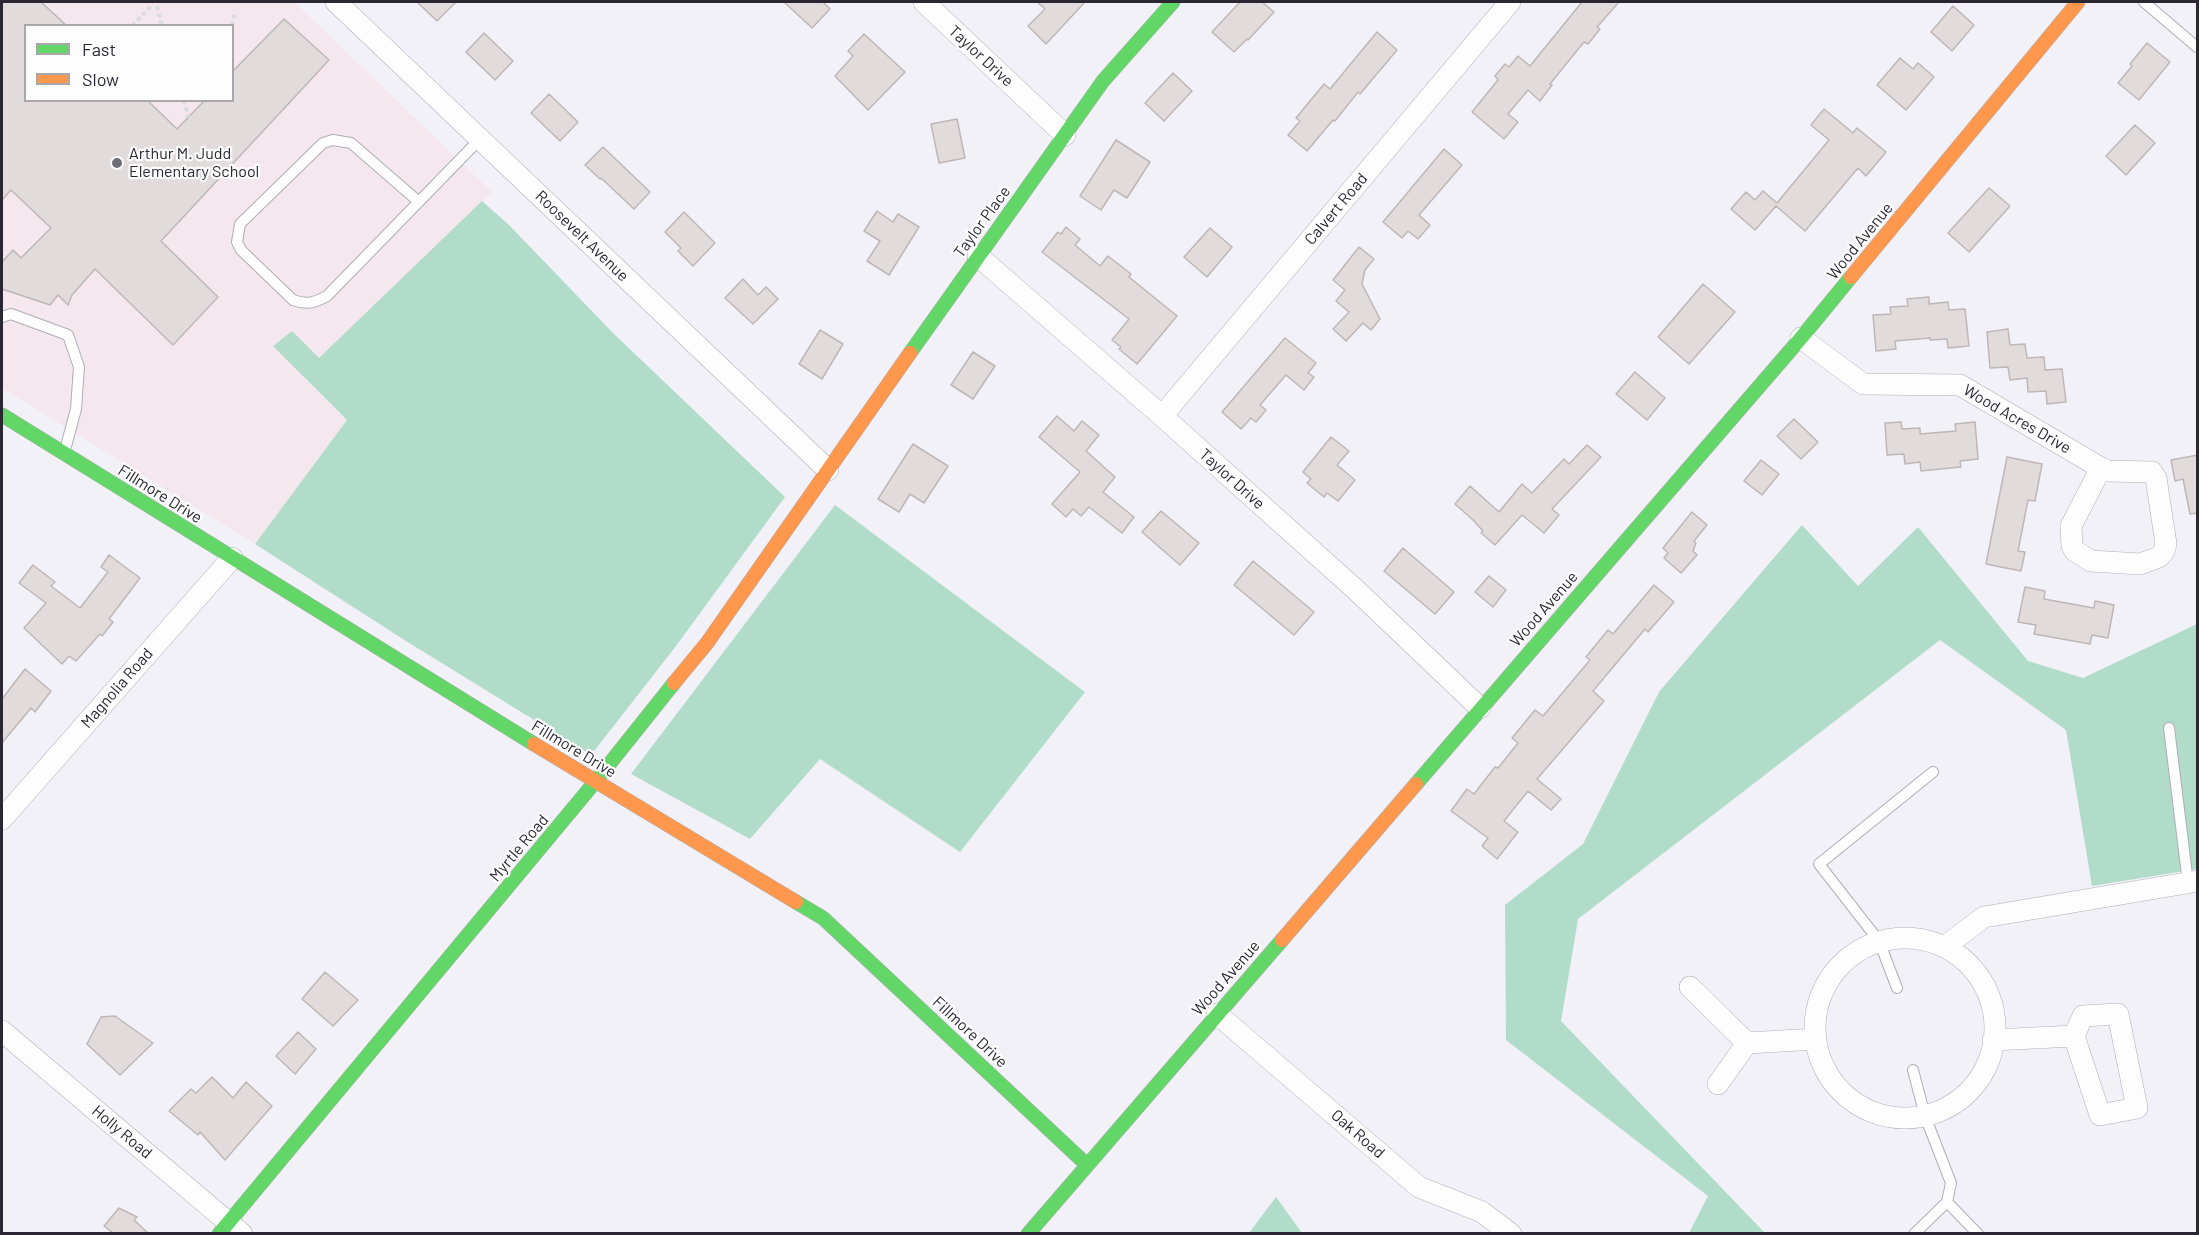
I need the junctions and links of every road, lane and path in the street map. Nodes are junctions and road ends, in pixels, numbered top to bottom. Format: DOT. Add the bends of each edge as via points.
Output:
graph roads {
  1 [pos="336,2"];
  2 [pos="924,2"];
  3 [pos="1173,2"];
  4 [pos="1510,2"];
  5 [pos="2078,2"];
  6 [pos="2144,2"];
  7 [pos="235,11"];
  8 [pos="134,24"];
  9 [pos="161,24"];
  10 [pos="232,24"];
  11 [pos="2198,48"];
  12 [pos="184,102"];
  13 [pos="188,117"];
  14 [pos="1065,135"];
  15 [pos="480,139"];
  16 [pos="418,202"];
  17 [pos="978,256"];
  18 [pos="2,317"];
  19 [pos="1801,338"];
  20 [pos="2,415"];
  21 [pos="1162,416"];
  22 [pos="64,454"];
  23 [pos="2101,468"];
  24 [pos="828,470"];
  25 [pos="232,558"];
  26 [pos="1480,708"];
  27 [pos="2169,728"];
  28 [pos="1933,772"];
  29 [pos="596,782"];
  30 [pos="2,819"];
  31 [pos="2192,882"];
  32 [pos="1879,941"];
  33 [pos="1944,947"];
  34 [pos="1690,987"];
  35 [pos="1897,988"];
  36 [pos="1217,1014"];
  37 [pos="2,1031"];
  38 [pos="2074,1036"];
  39 [pos="1816,1039"];
  40 [pos="1993,1040"];
  41 [pos="1747,1043"];
  42 [pos="1913,1070"];
  43 [pos="1718,1084"];
  44 [pos="1925,1116"];
  45 [pos="1087,1165"];
  46 [pos="1947,1202"];
  47 [pos="230,1230"];
  48 [pos="1028,1233"];
  49 [pos="1511,1233"];
  50 [pos="1914,1233"];
  51 [pos="1978,1233"];
  1 -- 15 [label="street, Roosevelt Avenue"];
  2 -- 14 [label="street, Taylor Drive"];
  3 -- 14 [label="street, Taylor Place" via="1103,81"];
  4 -- 21 [label="street, Calvert Road"];
  5 -- 19 [label="street, Wood Avenue"];
  6 -- 11 [label="lane"];
  7 -- 10 [label="path"];
  8 -- 9 [label="path" via="155,5"];
  12 -- 13 [label="path"];
  14 -- 17 [label="street, Taylor Place"];
  15 -- 16 [label="lane"];
  15 -- 24 [label="street, Roosevelt Avenue"];
  16 -- 16 [label="lane" via="327,296 316,302 304,304 293,300 237,242 240,224 324,143 333,140 351,143"];
  17 -- 21 [label="street, Taylor Drive"];
  17 -- 24 [label="street, Taylor Place"];
  18 -- 22 [label="lane" via="11,314 68,335 79,367 76,409"];
  19 -- 23 [label="street, Wood Acres Drive" via="1863,384 1960,385"];
  19 -- 26 [label="street, Wood Avenue"];
  20 -- 22 [label="street, Fillmore Drive"];
  21 -- 26 [label="street, Taylor Drive" via="1355,589"];
  22 -- 25 [label="street, Fillmore Drive"];
  23 -- 23 [label="street" via="2152,472 2156,478 2166,544 2159,557 2140,564 2091,561 2075,551 2071,526"];
  24 -- 29 [label="street, Myrtle Road" via="707,643"];
  25 -- 29 [label="street, Fillmore Drive"];
  25 -- 30 [label="street, Magnolia Road"];
  26 -- 36 [label="street, Wood Avenue"];
  27 -- 31 [label="lane"];
  28 -- 32 [label="lane" via="1818,864"];
  29 -- 45 [label="street, Fillmore Drive" via="823,918"];
  29 -- 47 [label="street, Myrtle Road"];
  31 -- 33 [label="street" via="1984,917"];
  32 -- 33 [label="street" via="1905,938"];
  32 -- 35 [label="lane"];
  32 -- 39 [label="street" via="1849,958 1824,989 1817,1008"];
  33 -- 40 [label="street" via="1968,965 1986,989 1995,1029"];
  34 -- 41 [label="street"];
  36 -- 45 [label="street, Wood Avenue"];
  36 -- 49 [label="street, Oak Road" via="1419,1186 1482,1212"];
  37 -- 47 [label="street, Holly Road"];
  38 -- 38 [label="street" via="2083,1016 2118,1014 2137,1108 2100,1115"];
  38 -- 40 [label="street"];
  39 -- 41 [label="street"];
  39 -- 44 [label="street" via="1824,1067 1849,1099 1885,1116"];
  40 -- 44 [label="street" via="1986,1068 1975,1085 1944,1110"];
  41 -- 43 [label="street"];
  42 -- 44 [label="lane"];
  44 -- 46 [label="lane" via="1951,1183"];
  45 -- 48 [label="street, Wood Avenue"];
  46 -- 50 [label="lane"];
  46 -- 51 [label="lane"];
}
